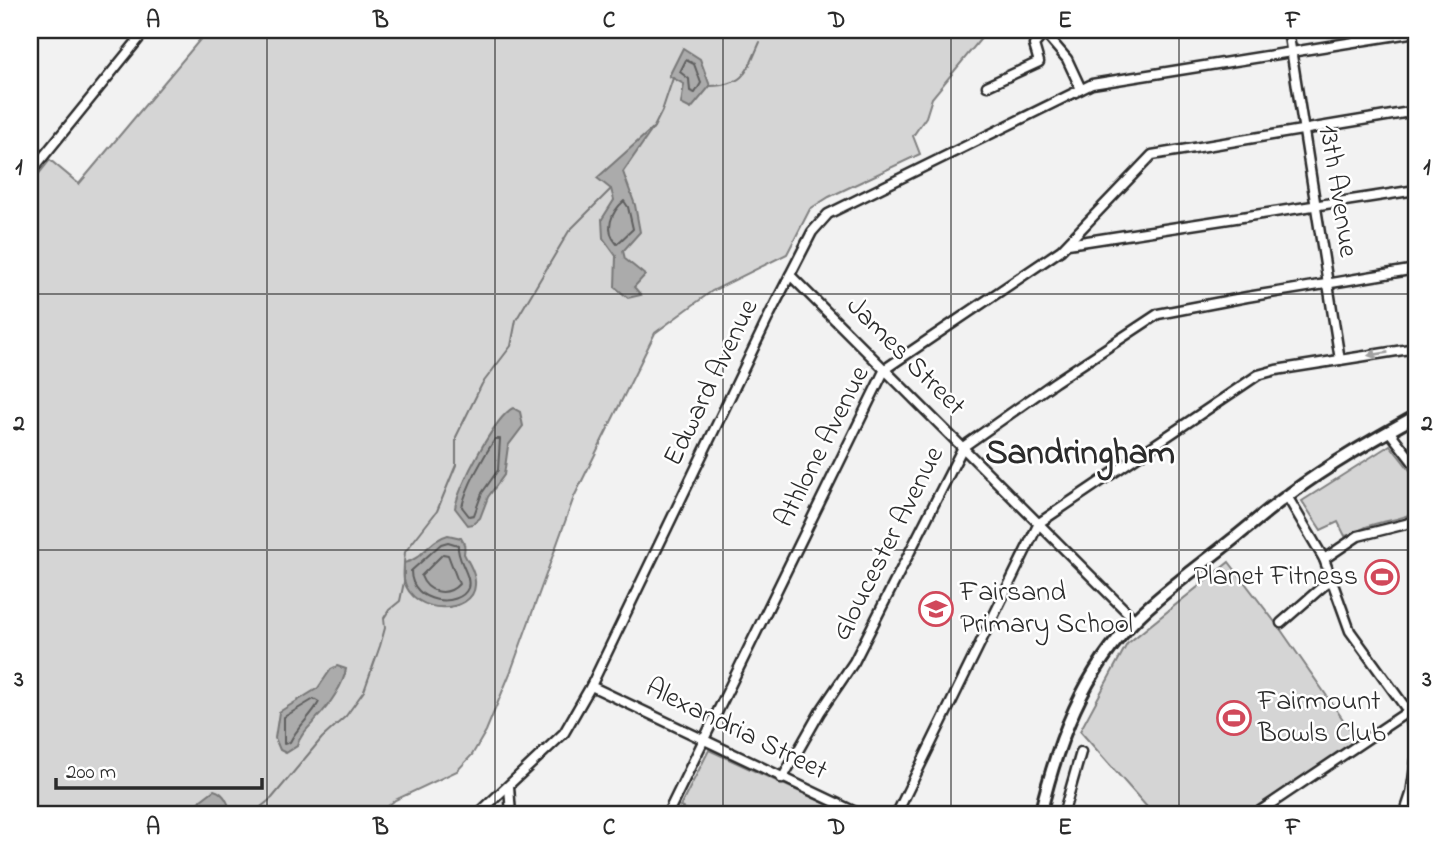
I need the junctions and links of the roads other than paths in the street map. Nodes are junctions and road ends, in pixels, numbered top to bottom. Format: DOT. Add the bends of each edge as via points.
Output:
graph roads {
  1 [pos="146,30"];
  2 [pos="1288,30"];
  3 [pos="1044,31"];
  4 [pos="1416,32"];
  5 [pos="1292,51"];
  6 [pos="987,86"];
  7 [pos="1081,89"];
  8 [pos="1416,111"];
  9 [pos="1305,129"];
  10 [pos="30,173"];
  11 [pos="1416,190"];
  12 [pos="1316,206"];
  13 [pos="1068,244"];
  14 [pos="1416,269"];
  15 [pos="790,275"];
  16 [pos="1328,283"];
  17 [pos="1416,348"];
  18 [pos="1340,360"];
  19 [pos="885,369"];
  20 [pos="1416,416"];
  21 [pos="1416,422"];
  22 [pos="1390,433"];
  23 [pos="963,447"];
  24 [pos="1416,466"];
  25 [pos="1286,499"];
  26 [pos="1416,519"];
  27 [pos="1039,523"];
  28 [pos="1324,559"];
  29 [pos="1331,580"];
  30 [pos="1135,620"];
  31 [pos="1281,622"];
  32 [pos="591,685"];
  33 [pos="1412,709"];
  34 [pos="1416,737"];
  35 [pos="703,739"];
  36 [pos="1081,752"];
  37 [pos="1416,760"];
  38 [pos="782,779"];
  39 [pos="509,786"];
  40 [pos="477,815"];
  41 [pos="511,815"];
  42 [pos="667,815"];
  43 [pos="862,815"];
  44 [pos="896,815"];
  45 [pos="1040,815"];
  46 [pos="1063,815"];
  47 [pos="1254,815"];
  48 [pos="1404,815"];
  1 -- 10 [label="street"];
  2 -- 5 [label="street, 13th Avenue"];
  3 -- 6 [label="street" via="1034,47 1039,62"];
  3 -- 7 [label="street" via="1067,60"];
  4 -- 5 [label="street, Edward Avenue"];
  5 -- 7 [label="street, Edward Avenue"];
  5 -- 9 [label="street, 13th Avenue"];
  7 -- 15 [label="street, Edward Avenue" via="828,214 812,232"];
  8 -- 9 [label="street"];
  9 -- 12 [label="street, 13th Avenue"];
  9 -- 13 [label="street, Athlone Avenue" via="1152,155"];
  11 -- 12 [label="street"];
  12 -- 13 [label="street"];
  12 -- 16 [label="street, 13th Avenue"];
  13 -- 19 [label="street, Athlone Avenue"];
  14 -- 16 [label="street, Gloucester Avenue"];
  15 -- 19 [label="street, James Street"];
  15 -- 32 [label="street, Edward Avenue"];
  16 -- 18 [label="street, 13th Avenue"];
  16 -- 23 [label="street, Gloucester Avenue" via="1149,318"];
  17 -- 18 [label="street, one-way"];
  18 -- 27 [label="street" via="1258,375"];
  19 -- 23 [label="street, James Street"];
  19 -- 35 [label="street, Athlone Avenue"];
  20 -- 22 [label="main road"];
  21 -- 22 [label="main road"];
  22 -- 24 [label="street"];
  22 -- 25 [label="main road" via="1341,459"];
  23 -- 27 [label="street, James Street"];
  23 -- 38 [label="street, Gloucester Avenue" via="859,653"];
  25 -- 28 [label="street"];
  25 -- 30 [label="main road"];
  26 -- 28 [label="street" via="1357,537"];
  27 -- 30 [label="street, James Street"];
  27 -- 44 [label="street"];
  28 -- 29 [label="street"];
  29 -- 31 [label="street"];
  29 -- 33 [label="street" via="1350,631"];
  30 -- 45 [label="main road" via="1075,707"];
  32 -- 35 [label="street, Alexandria Street"];
  32 -- 39 [label="street, Edward Avenue" via="564,733"];
  33 -- 34 [label="street"];
  33 -- 47 [label="street"];
  35 -- 38 [label="street, Alexandria Street"];
  35 -- 42 [label="street, Athlone Avenue"];
  36 -- 46 [label="street"];
  37 -- 48 [label="street"];
  38 -- 43 [label="street, Alexandria Street"];
  39 -- 40 [label="street, Edward Avenue"];
  39 -- 41 [label="street"];
}
